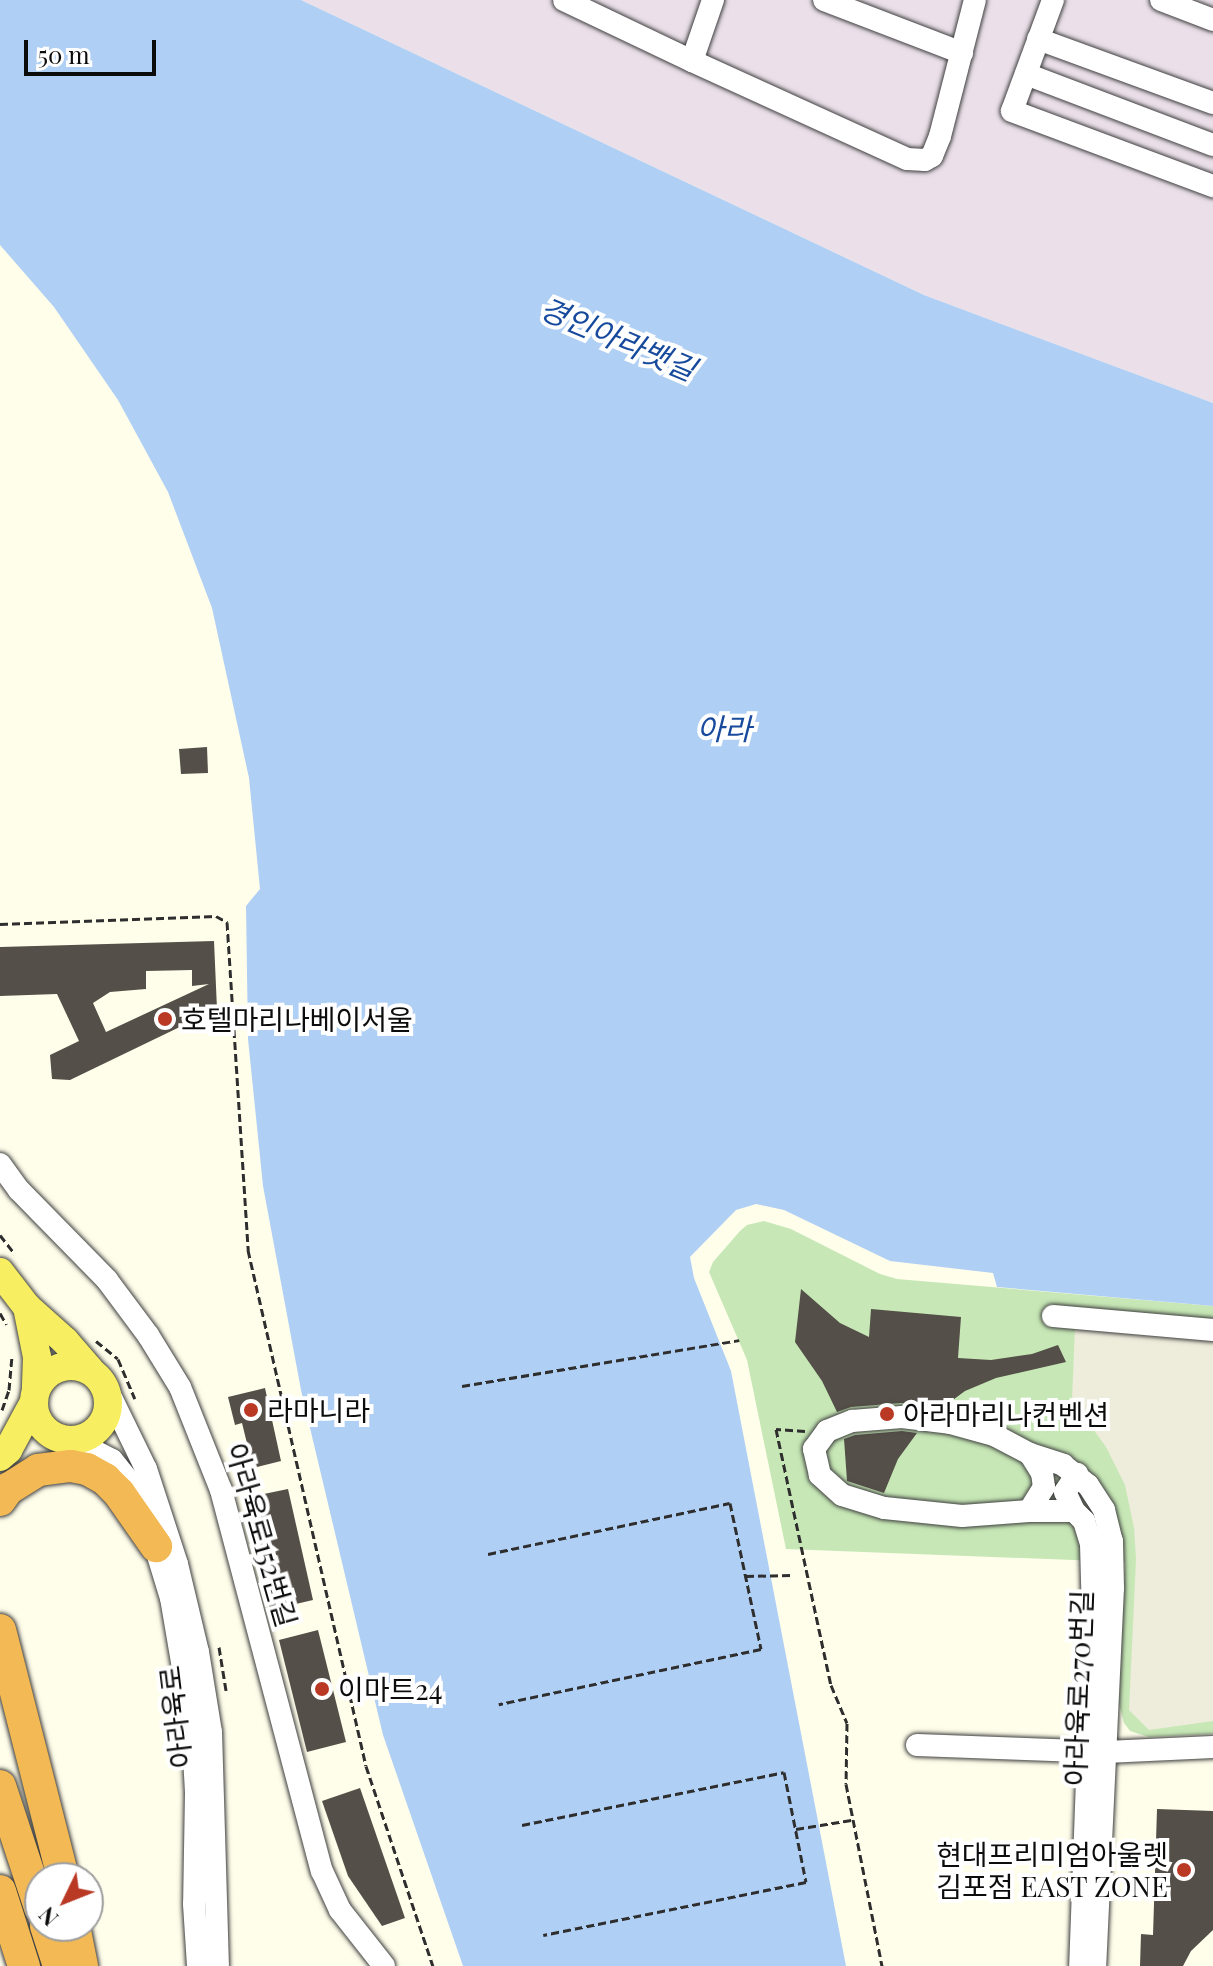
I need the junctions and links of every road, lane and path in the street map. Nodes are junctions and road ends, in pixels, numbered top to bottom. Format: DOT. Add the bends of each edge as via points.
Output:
graph roads {
  1 [pos="564,0"];
  2 [pos="713,0"];
  3 [pos="824,0"];
  4 [pos="975,0"];
  5 [pos="1053,0"];
  6 [pos="1161,0"];
  7 [pos="1213,20"];
  8 [pos="1038,39"];
  9 [pos="962,53"];
  10 [pos="692,61"];
  11 [pos="1026,74"];
  12 [pos="1213,103"];
  13 [pos="1213,145"];
  14 [pos="1213,186"];
  15 [pos="0,924"];
  16 [pos="0,1164"];
  17 [pos="0,1272"];
  18 [pos="14,1310"];
  19 [pos="1053,1316"];
  20 [pos="1213,1330"];
  21 [pos="9,1336"];
  22 [pos="739,1340"];
  23 [pos="12,1349"];
  24 [pos="98,1379"];
  25 [pos="462,1386"];
  26 [pos="35,1396"];
  27 [pos="0,1415"];
  28 [pos="819,1439"];
  29 [pos="67,1440"];
  30 [pos="4,1453"];
  31 [pos="1030,1454"];
  32 [pos="1077,1474"];
  33 [pos="0,1500"];
  34 [pos="1029,1511"];
  35 [pos="1074,1511"];
  36 [pos="1102,1543"];
  37 [pos="156,1546"];
  38 [pos="488,1554"];
  39 [pos="791,1575"];
  40 [pos="746,1576"];
  41 [pos="0,1630"];
  42 [pos="499,1704"];
  43 [pos="917,1745"];
  44 [pos="1213,1747"];
  45 [pos="1097,1751"];
  46 [pos="0,1786"];
  47 [pos="852,1820"];
  48 [pos="522,1825"];
  49 [pos="796,1829"];
  50 [pos="25,1862"];
  51 [pos="59,1862"];
  52 [pos="0,1891"];
  53 [pos="543,1935"];
  54 [pos="51,1942"];
  55 [pos="77,1942"];
  56 [pos="24,1966"];
  57 [pos="59,1966"];
  58 [pos="82,1966"];
  59 [pos="198,1966"];
  60 [pos="218,1966"];
  61 [pos="384,1966"];
  62 [pos="433,1966"];
  63 [pos="882,1966"];
  64 [pos="1080,1966"];
  65 [pos="1095,1966"];
  1 -- 10 [label="street"];
  2 -- 10 [label="street"];
  3 -- 9 [label="street"];
  4 -- 9 [label="street"];
  5 -- 8 [label="street"];
  6 -- 7 [label="street"];
  8 -- 11 [label="street"];
  8 -- 12 [label="street"];
  9 -- 10 [label="street" via="936,148 925,160 915,161"];
  11 -- 13 [label="street"];
  11 -- 14 [label="street" via="1012,111"];
  15 -- 62 [label="path" via="216,916 227,922 248,1250 366,1766"];
  16 -- 61 [label="street, 아라육로152번길" via="107,1280 180,1387 221,1490 322,1871 340,1910"];
  17 -- 18 [label="main road"];
  18 -- 21 [label="path"];
  18 -- 24 [label="main road" via="65,1341"];
  18 -- 26 [label="main road" via="36,1346"];
  19 -- 20 [label="street"];
  22 -- 25 [label="path"];
  23 -- 27 [label="path" via="9,1390"];
  24 -- 26 [label="main road" via="78,1365 52,1370"];
  24 -- 29 [label="main road" via="109,1402 102,1425 94,1433"];
  24 -- 60 [label="street, 아라육로" via="146,1469 188,1604 208,1708"];
  26 -- 29 [label="main road" via="42,1426"];
  26 -- 30 [label="main road"];
  28 -- 31 [label="street, 아라육로270번길" via="845,1422 902,1417 969,1427"];
  28 -- 34 [label="street" via="814,1457 820,1475 835,1491 857,1501 934,1515"];
  28 -- 47 [label="path" via="798,1429 776,1429 831,1685 847,1723 846,1784"];
  29 -- 30 [label="main road"];
  29 -- 37 [label="street, 아라육로" via="112,1460 133,1486"];
  31 -- 32 [label="street, 아라육로270번길"];
  31 -- 34 [label="street" via="1044,1487"];
  32 -- 35 [label="street" via="1065,1492"];
  32 -- 36 [label="street, 아라육로270번길" via="1104,1510"];
  33 -- 37 [label="highway" via="38,1470 87,1469 119,1493"];
  34 -- 35 [label="street"];
  35 -- 36 [label="street, 아라육로270번길"];
  36 -- 45 [label="street, 아라육로270번길"];
  37 -- 59 [label="street, 아라육로" via="180,1639 192,1721"];
  38 -- 40 [label="path" via="730,1503"];
  39 -- 40 [label="path"];
  40 -- 42 [label="path" via="761,1649"];
  41 -- 51 [label="highway"];
  43 -- 45 [label="street"];
  44 -- 45 [label="street"];
  45 -- 64 [label="street, 아라육로270번길"];
  45 -- 65 [label="street, 아라육로270번길"];
  46 -- 50 [label="highway"];
  47 -- 49 [label="path"];
  47 -- 63 [label="path"];
  48 -- 49 [label="path" via="784,1772"];
  49 -- 53 [label="path" via="806,1882"];
  52 -- 56 [label="highway"];
  54 -- 57 [label="highway"];
  55 -- 58 [label="highway"];
}
